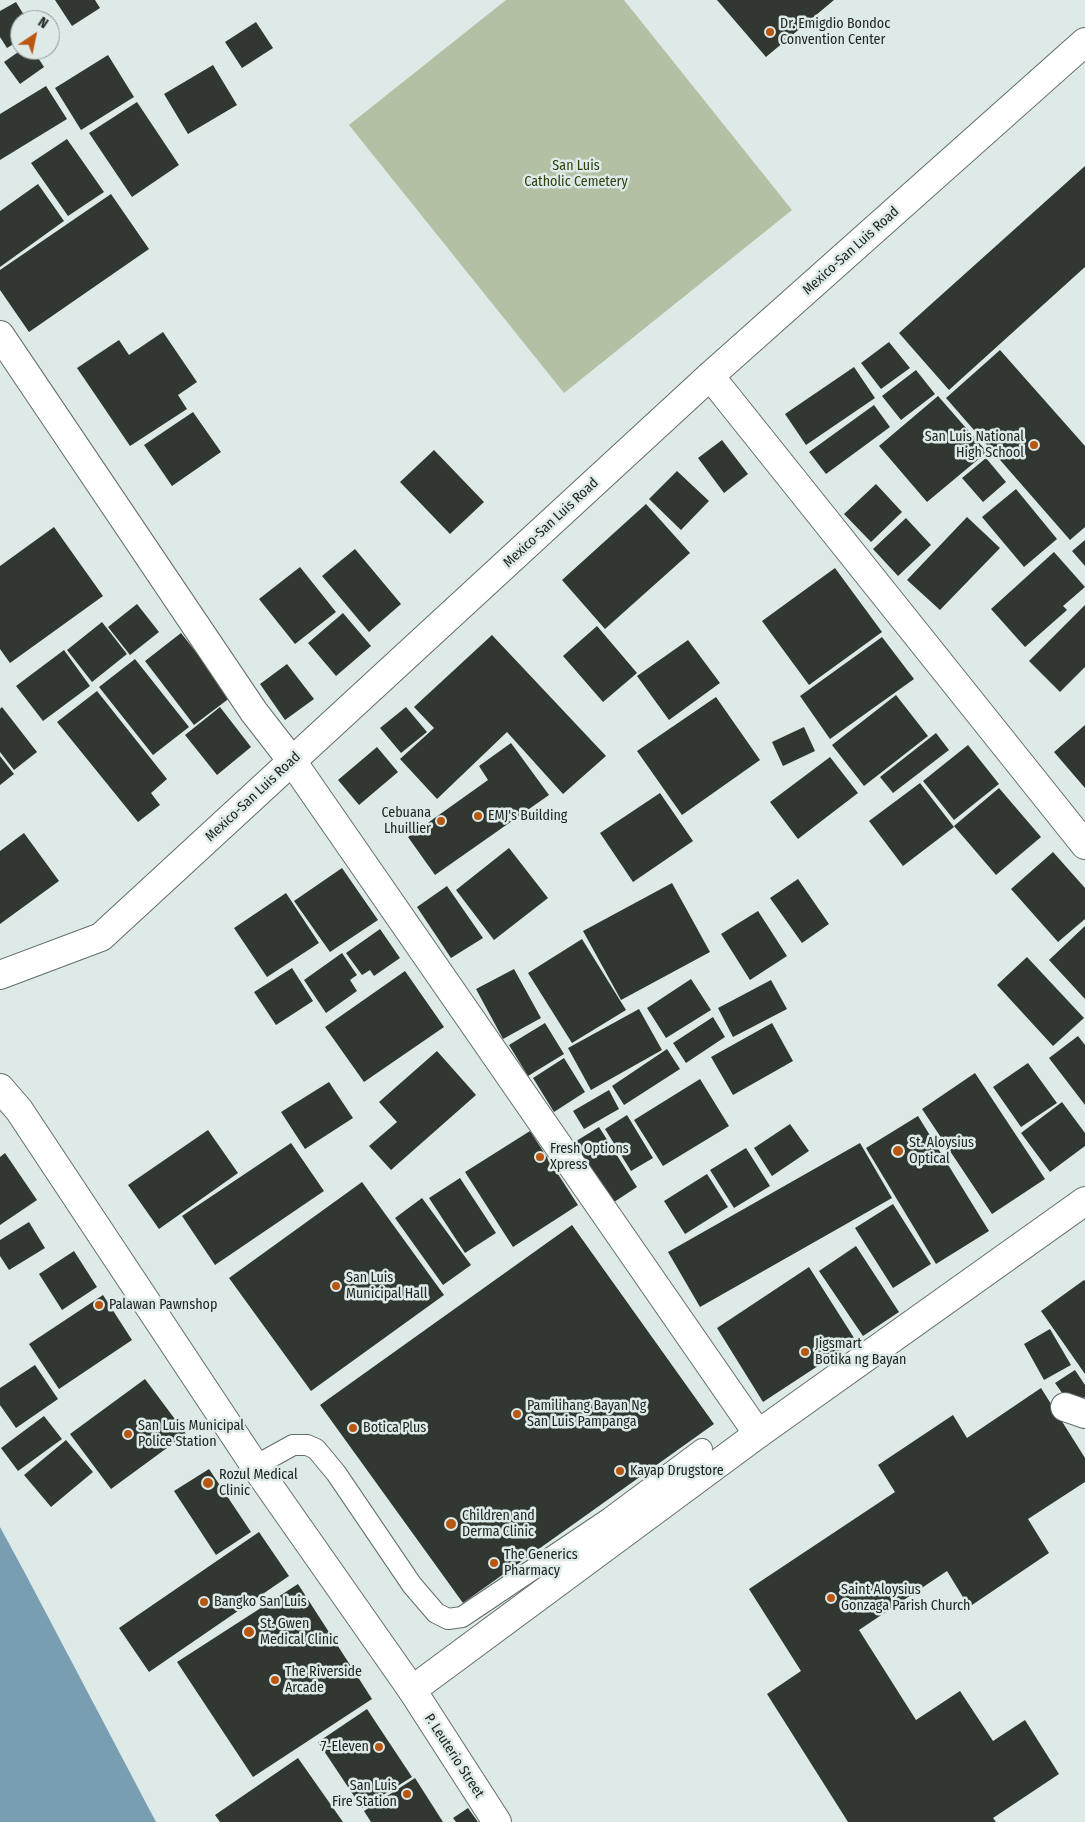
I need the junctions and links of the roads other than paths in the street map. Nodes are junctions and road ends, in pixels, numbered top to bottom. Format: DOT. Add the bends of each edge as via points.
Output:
graph roads {
  1 [pos="1085,42"];
  2 [pos="0,335"];
  3 [pos="710,376"];
  4 [pos="292,761"];
  5 [pos="1085,845"];
  6 [pos="0,975"];
  7 [pos="0,1088"];
  8 [pos="1085,1201"];
  9 [pos="758,1434"];
  10 [pos="702,1449"];
  11 [pos="255,1466"];
  12 [pos="614,1528"];
  13 [pos="494,1595"];
  14 [pos="510,1618"];
  15 [pos="412,1690"];
  16 [pos="497,1822"];
  1 -- 3 [label="main road, Mexico-San Luis Road"];
  2 -- 4 [label="main road" via="254,712"];
  3 -- 4 [label="main road, Mexico-San Luis Road"];
  3 -- 5 [label="main road"];
  4 -- 6 [label="main road, Mexico-San Luis Road" via="101,937"];
  4 -- 9 [label="main road"];
  7 -- 11 [label="main road, P. Leuterio Street" via="19,1110"];
  8 -- 9 [label="main road"];
  9 -- 12 [label="main road"];
  10 -- 12 [label="lane"];
  11 -- 13 [label="lane" via="293,1445 316,1449 436,1614 448,1620 462,1617"];
  11 -- 15 [label="main road, P. Leuterio Street"];
  12 -- 13 [label="lane"];
  12 -- 14 [label="main road"];
  13 -- 14 [label="lane"];
  14 -- 15 [label="main road"];
  15 -- 16 [label="main road, P. Leuterio Street"];
}
